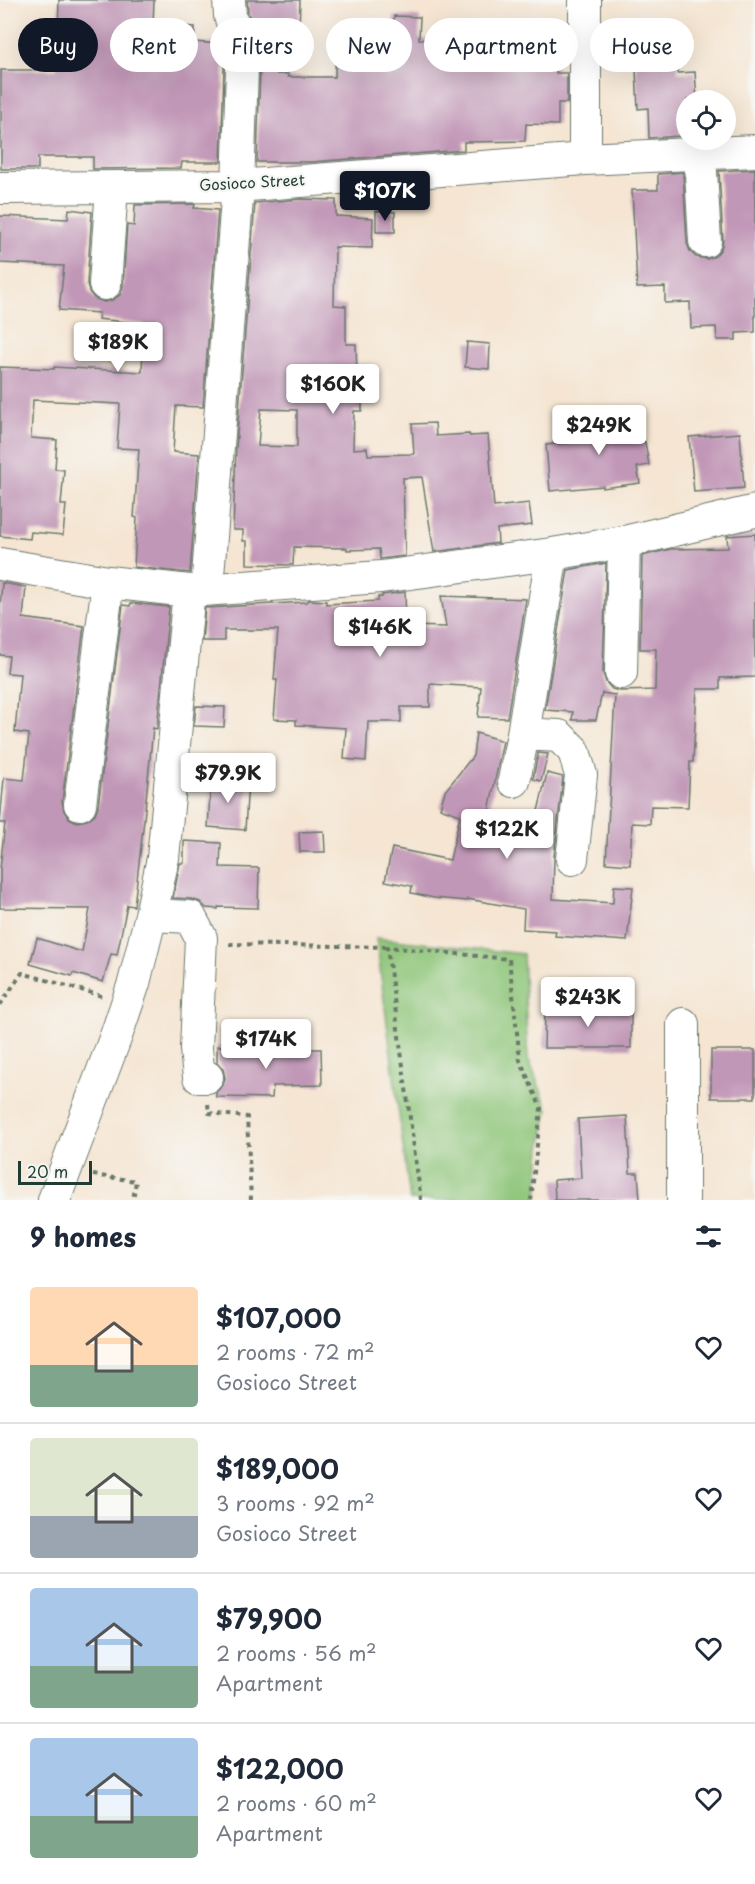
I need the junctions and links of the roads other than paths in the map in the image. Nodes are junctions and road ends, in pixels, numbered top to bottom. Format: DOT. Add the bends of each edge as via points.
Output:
graph roads {
  1 [pos="229,0"];
  2 [pos="585,0"];
  3 [pos="755,151"];
  4 [pos="700,154"];
  5 [pos="585,159"];
  6 [pos="238,186"];
  7 [pos="0,188"];
  8 [pos="112,188"];
  9 [pos="705,241"];
  10 [pos="105,284"];
  11 [pos="755,512"];
  12 [pos="624,542"];
  13 [pos="552,554"];
  14 [pos="0,564"];
  15 [pos="108,582"];
  16 [pos="198,590"];
  17 [pos="621,673"];
  18 [pos="523,734"];
  19 [pos="514,781"];
  20 [pos="80,804"];
  21 [pos="572,859"];
  22 [pos="151,915"];
  23 [pos="683,1024"];
  24 [pos="207,1077"];
  25 [pos="54,1200"];
  26 [pos="683,1200"];
  1 -- 6 [label="street" via="242,69"];
  2 -- 5 [label="street"];
  3 -- 4 [label="street, Gosioco Street"];
  4 -- 5 [label="street, Gosioco Street"];
  4 -- 9 [label="street"];
  5 -- 6 [label="street, Gosioco Street"];
  6 -- 8 [label="street, Gosioco Street"];
  6 -- 16 [label="street"];
  7 -- 8 [label="street, Gosioco Street"];
  8 -- 10 [label="street"];
  11 -- 12 [label="street"];
  12 -- 13 [label="street"];
  12 -- 17 [label="street"];
  13 -- 16 [label="street" via="381,577"];
  13 -- 18 [label="street"];
  14 -- 15 [label="street"];
  15 -- 16 [label="street"];
  15 -- 20 [label="street"];
  16 -- 22 [label="street" via="163,858"];
  18 -- 19 [label="street"];
  18 -- 21 [label="street" via="559,736 574,751 581,775"];
  22 -- 24 [label="street" via="190,917 201,938 196,1049 200,1077"];
  22 -- 25 [label="street" via="116,1036"];
  23 -- 26 [label="street"];
}
